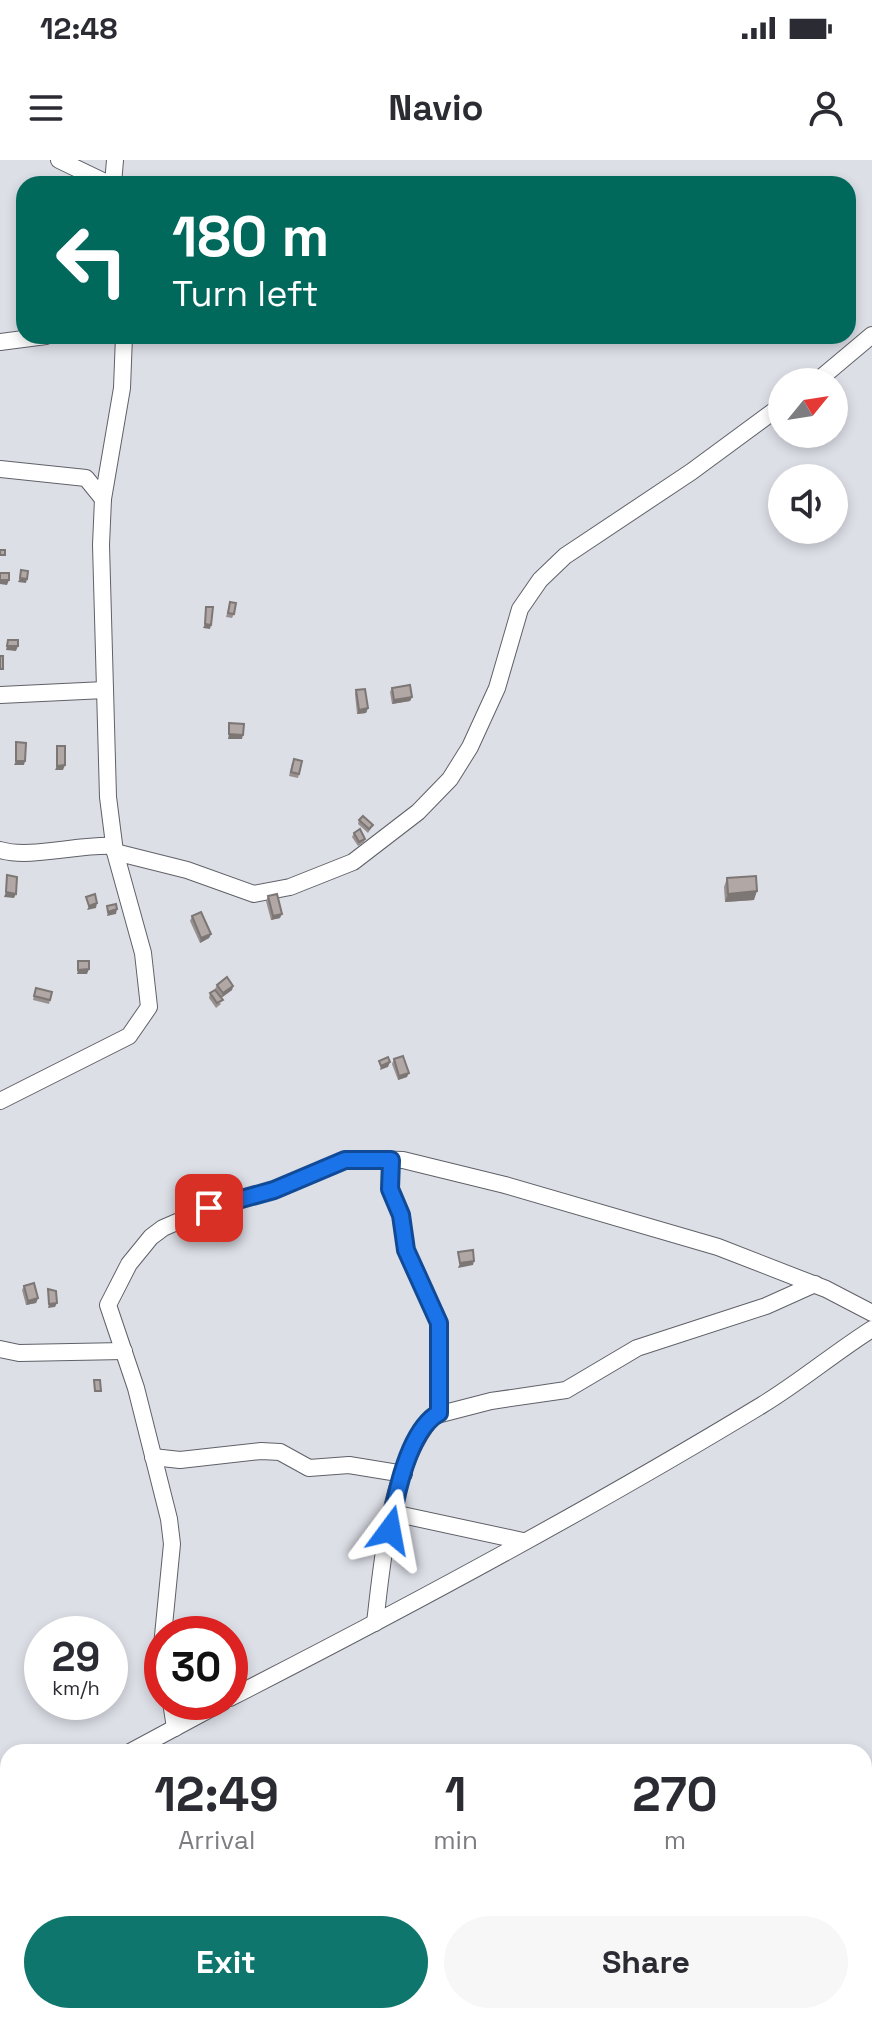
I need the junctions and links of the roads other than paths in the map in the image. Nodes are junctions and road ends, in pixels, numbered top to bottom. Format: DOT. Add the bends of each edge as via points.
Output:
graph roads {
  1 [pos="59,160"];
  2 [pos="94,176"];
  3 [pos="872,335"];
  4 [pos="124,344"];
  5 [pos="833,368"];
  6 [pos="768,415"];
  7 [pos="0,469"];
  8 [pos="103,499"];
  9 [pos="105,690"];
  10 [pos="0,695"];
  11 [pos="114,849"];
  12 [pos="0,850"];
  13 [pos="0,1101"];
  14 [pos="391,1160"];
  15 [pos="815,1284"];
  16 [pos="872,1313"];
  17 [pos="872,1329"];
  18 [pos="0,1349"];
  19 [pos="124,1351"];
  20 [pos="439,1413"];
  21 [pos="153,1457"];
  22 [pos="404,1474"];
  23 [pos="393,1513"];
  24 [pos="523,1541"];
  25 [pos="165,1616"];
  26 [pos="375,1623"];
  27 [pos="248,1689"];
  28 [pos="174,1720"];
  29 [pos="190,1720"];
  30 [pos="175,1728"];
  31 [pos="145,1744"];
  1 -- 2 [label="street"];
  3 -- 5 [label="street"];
  4 -- 8 [label="street" via="122,388"];
  6 -- 11 [label="street" via="565,556 540,580 520,609 497,688 450,779 418,812 353,862 290,887 254,894"];
  7 -- 8 [label="street" via="86,478"];
  8 -- 9 [label="street"];
  9 -- 10 [label="street"];
  9 -- 11 [label="street"];
  11 -- 12 [label="street"];
  11 -- 13 [label="street" via="143,953 149,1007 129,1036"];
  14 -- 15 [label="street" via="609,1215 718,1247"];
  14 -- 19 [label="street" via="345,1160 274,1190 185,1217 151,1237 109,1297 109,1316"];
  14 -- 20 [label="street" via="390,1189 401,1215 406,1250 439,1323"];
  15 -- 16 [label="street"];
  15 -- 20 [label="street" via="766,1306 637,1348 566,1390"];
  17 -- 24 [label="street" via="766,1403"];
  18 -- 19 [label="street"];
  19 -- 21 [label="street"];
  20 -- 22 [label="street" via="422,1430"];
  21 -- 22 [label="street" via="180,1460 280,1452 309,1468 349,1465"];
  21 -- 25 [label="street" via="172,1544"];
  22 -- 23 [label="street"];
  23 -- 24 [label="street"];
  23 -- 26 [label="street"];
  24 -- 26 [label="street"];
  26 -- 27 [label="street"];
  28 -- 30 [label="street"];
  29 -- 30 [label="street"];
  30 -- 31 [label="street"];
}
